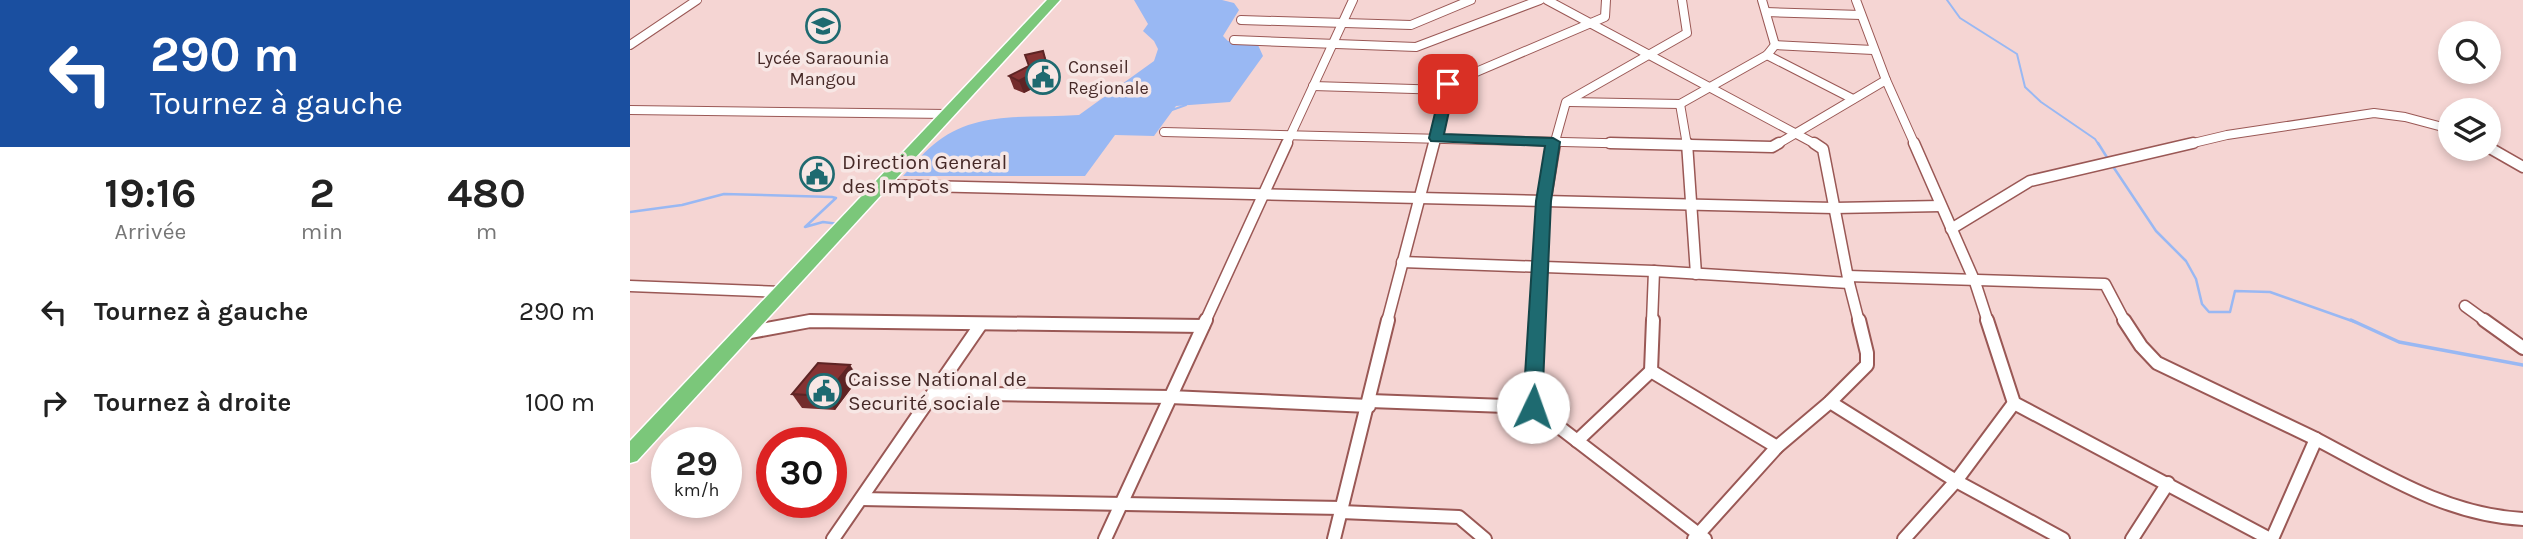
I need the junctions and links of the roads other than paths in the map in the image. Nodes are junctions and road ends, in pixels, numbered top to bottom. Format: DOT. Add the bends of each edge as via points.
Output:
graph roads {
  1 [pos="697,0"];
  2 [pos="1054,0"];
  3 [pos="1353,0"];
  4 [pos="1471,0"];
  5 [pos="1541,0"];
  6 [pos="1547,0"];
  7 [pos="1606,0"];
  8 [pos="1682,0"];
  9 [pos="1762,0"];
  10 [pos="1856,0"];
  11 [pos="1766,12"];
  12 [pos="1861,15"];
  13 [pos="1241,20"];
  14 [pos="1342,23"];
  15 [pos="1592,24"];
  16 [pos="1234,40"];
  17 [pos="1333,44"];
  18 [pos="630,45"];
  19 [pos="1775,45"];
  20 [pos="1873,50"];
  21 [pos="1652,55"];
  22 [pos="1766,55"];
  23 [pos="1885,80"];
  24 [pos="1313,86"];
  25 [pos="1710,86"];
  26 [pos="1447,90"];
  27 [pos="1853,99"];
  28 [pos="1566,102"];
  29 [pos="1680,104"];
  30 [pos="630,110"];
  31 [pos="944,118"];
  32 [pos="2438,126"];
  33 [pos="1164,132"];
  34 [pos="1797,132"];
  35 [pos="1291,134"];
  36 [pos="1436,138"];
  37 [pos="1553,142"];
  38 [pos="1687,145"];
  39 [pos="2501,154"];
  40 [pos="2523,167"];
  41 [pos="889,186"];
  42 [pos="1263,195"];
  43 [pos="1421,199"];
  44 [pos="1543,201"];
  45 [pos="1692,205"];
  46 [pos="1941,206"];
  47 [pos="1834,208"];
  48 [pos="1951,229"];
  49 [pos="1402,262"];
  50 [pos="1540,267"];
  51 [pos="1654,271"];
  52 [pos="1696,274"];
  53 [pos="1848,279"];
  54 [pos="1975,282"];
  55 [pos="630,286"];
  56 [pos="782,292"];
  57 [pos="2465,306"];
  58 [pos="981,324"];
  59 [pos="1203,326"];
  60 [pos="743,334"];
  61 [pos="2523,348"];
  62 [pos="1651,371"];
  63 [pos="933,393"];
  64 [pos="1170,397"];
  65 [pos="1830,402"];
  66 [pos="2014,403"];
  67 [pos="1369,404"];
  68 [pos="1533,407"];
  69 [pos="2316,439"];
  70 [pos="1577,441"];
  71 [pos="1777,447"];
  72 [pos="630,456"];
  73 [pos="1956,481"];
  74 [pos="2168,482"];
  75 [pos="861,499"];
  76 [pos="1121,504"];
  77 [pos="1342,510"];
  78 [pos="2523,519"];
  79 [pos="1699,537"];
  80 [pos="833,539"];
  81 [pos="1105,539"];
  82 [pos="1334,539"];
  83 [pos="1485,539"];
  84 [pos="1904,539"];
  85 [pos="2063,539"];
  86 [pos="2132,539"];
  87 [pos="2271,539"];
  1 -- 18 [label="street"];
  2 -- 31 [label="highway"];
  3 -- 14 [label="street"];
  4 -- 14 [label="street" via="1411,25"];
  5 -- 17 [label="street" via="1416,47"];
  6 -- 15 [label="street"];
  7 -- 15 [label="street" via="1605,18"];
  8 -- 21 [label="street" via="1687,33"];
  9 -- 11 [label="street"];
  10 -- 12 [label="street"];
  11 -- 12 [label="street"];
  11 -- 19 [label="street"];
  12 -- 20 [label="street"];
  13 -- 14 [label="street"];
  14 -- 17 [label="street"];
  15 -- 21 [label="street"];
  15 -- 26 [label="street" via="1448,84"];
  16 -- 17 [label="street"];
  17 -- 24 [label="street"];
  19 -- 20 [label="street"];
  19 -- 22 [label="street"];
  20 -- 23 [label="street"];
  21 -- 25 [label="street"];
  21 -- 28 [label="street"];
  22 -- 25 [label="street"];
  22 -- 27 [label="street"];
  23 -- 27 [label="street"];
  23 -- 46 [label="street"];
  24 -- 26 [label="street"];
  24 -- 35 [label="street"];
  25 -- 29 [label="street"];
  25 -- 34 [label="street"];
  26 -- 36 [label="street"];
  27 -- 34 [label="street"];
  28 -- 29 [label="street"];
  28 -- 37 [label="street"];
  29 -- 38 [label="street"];
  30 -- 31 [label="street"];
  31 -- 41 [label="highway"];
  32 -- 48 [label="street" via="2374,113 2227,135 2030,181"];
  33 -- 35 [label="street"];
  34 -- 38 [label="street" via="1772,147"];
  34 -- 47 [label="street" via="1823,149"];
  35 -- 36 [label="street"];
  35 -- 42 [label="street"];
  36 -- 37 [label="street"];
  36 -- 43 [label="street"];
  37 -- 38 [label="street"];
  37 -- 44 [label="street"];
  38 -- 45 [label="street"];
  39 -- 40 [label="street"];
  41 -- 42 [label="street"];
  41 -- 56 [label="highway"];
  42 -- 43 [label="street"];
  42 -- 59 [label="street"];
  43 -- 44 [label="street"];
  43 -- 49 [label="street"];
  44 -- 45 [label="street"];
  44 -- 50 [label="street"];
  45 -- 47 [label="street"];
  45 -- 52 [label="street"];
  46 -- 47 [label="street"];
  46 -- 48 [label="street"];
  47 -- 53 [label="street"];
  48 -- 54 [label="street"];
  49 -- 50 [label="street"];
  49 -- 67 [label="street"];
  50 -- 51 [label="street"];
  50 -- 68 [label="street"];
  51 -- 52 [label="street"];
  51 -- 62 [label="street"];
  52 -- 53 [label="street"];
  53 -- 54 [label="street"];
  53 -- 65 [label="street" via="1867,365"];
  54 -- 66 [label="street"];
  54 -- 69 [label="street" via="2105,284 2140,346 2157,363"];
  55 -- 56 [label="street"];
  56 -- 60 [label="highway"];
  57 -- 61 [label="street"];
  58 -- 59 [label="street"];
  58 -- 60 [label="street" via="810,321"];
  58 -- 63 [label="street"];
  59 -- 64 [label="street"];
  60 -- 72 [label="highway"];
  62 -- 70 [label="street"];
  62 -- 71 [label="street"];
  63 -- 64 [label="street"];
  63 -- 75 [label="street"];
  64 -- 67 [label="street"];
  64 -- 76 [label="street"];
  65 -- 71 [label="street"];
  65 -- 73 [label="street"];
  66 -- 73 [label="street"];
  66 -- 74 [label="street"];
  67 -- 68 [label="street"];
  67 -- 77 [label="street"];
  68 -- 70 [label="street"];
  69 -- 78 [label="street" via="2453,508 2503,520"];
  69 -- 87 [label="street"];
  70 -- 79 [label="street"];
  71 -- 79 [label="street"];
  73 -- 84 [label="street"];
  73 -- 85 [label="street"];
  74 -- 86 [label="street"];
  74 -- 87 [label="street"];
  75 -- 76 [label="street"];
  75 -- 80 [label="street"];
  76 -- 77 [label="street"];
  76 -- 81 [label="street"];
  77 -- 82 [label="street"];
  77 -- 83 [label="street" via="1459,517"];
}
